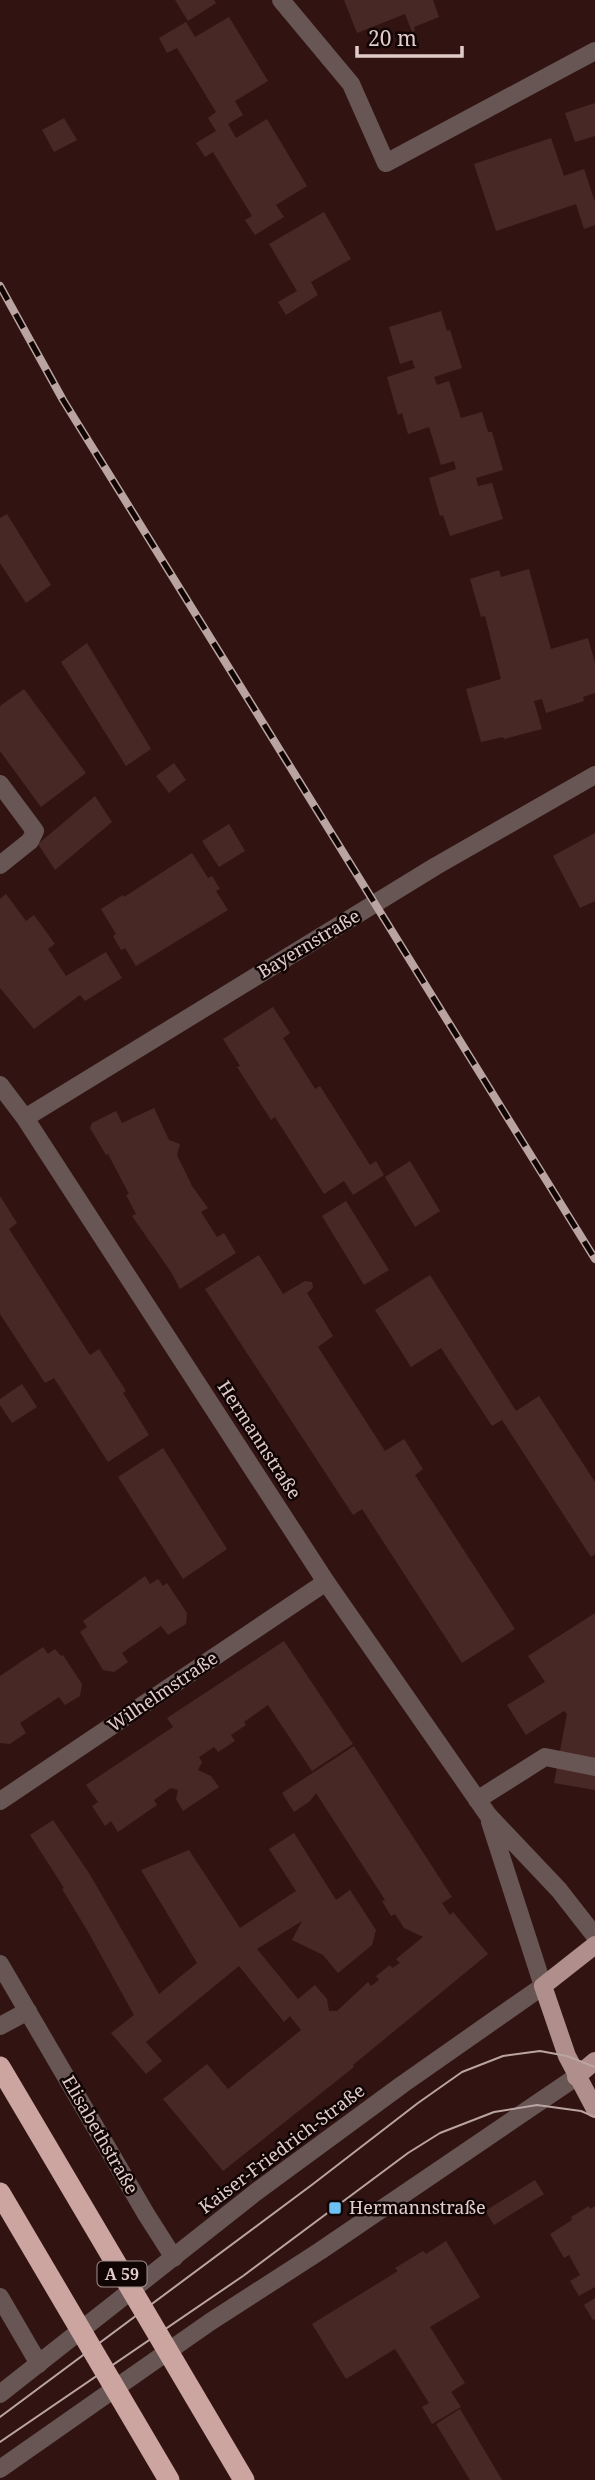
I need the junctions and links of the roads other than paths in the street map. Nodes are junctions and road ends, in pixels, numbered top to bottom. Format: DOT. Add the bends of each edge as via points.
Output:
graph roads {
  1 [pos="281,0"];
  2 [pos="595,51"];
  3 [pos="595,775"];
  4 [pos="0,784"];
  5 [pos="0,865"];
  6 [pos="0,1084"];
  7 [pos="25,1118"];
  8 [pos="326,1582"];
  9 [pos="595,1767"];
  10 [pos="0,1801"];
  11 [pos="482,1808"];
  12 [pos="595,1936"];
  13 [pos="595,1945"];
  14 [pos="0,1964"];
  15 [pos="543,1986"];
  16 [pos="29,2011"];
  17 [pos="0,2026"];
  18 [pos="595,2061"];
  19 [pos="0,2067"];
  20 [pos="576,2077"];
  21 [pos="595,2109"];
  22 [pos="0,2193"];
  23 [pos="174,2258"];
  24 [pos="0,2297"];
  25 [pos="39,2364"];
  26 [pos="0,2394"];
  27 [pos="0,2469"];
  28 [pos="169,2480"];
  29 [pos="244,2480"];
  1 -- 2 [label="street" via="351,84 386,163"];
  3 -- 7 [label="street, Bayernstraße" via="436,866"];
  4 -- 5 [label="street" via="35,831 30,841"];
  6 -- 7 [label="street, Hermannstraße"];
  7 -- 8 [label="street, Hermannstraße"];
  8 -- 10 [label="street, Wilhelmstraße"];
  8 -- 11 [label="street, Hermannstraße"];
  9 -- 11 [label="street" via="545,1758"];
  11 -- 12 [label="street, Hermannstraße" via="563,1894"];
  11 -- 15 [label="street, Hermannstraße"];
  13 -- 15 [label="main road, Kaiser-Friedrich-Straße"];
  14 -- 16 [label="street, Elisabethstraße"];
  15 -- 20 [label="main road, Hermannstraße"];
  15 -- 23 [label="street, Kaiser-Friedrich-Straße" via="256,2192"];
  16 -- 17 [label="street"];
  16 -- 23 [label="street, Elisabethstraße"];
  18 -- 20 [label="main road"];
  19 -- 29 [label="highway, A 59, bridge"];
  20 -- 21 [label="main road, Hermannstraße"];
  20 -- 27 [label="street"];
  22 -- 28 [label="highway, bridge"];
  23 -- 25 [label="street, Kaiser-Friedrich-Straße"];
  24 -- 25 [label="street"];
  25 -- 26 [label="street, Kaiser-Friedrich-Straße"];
}
